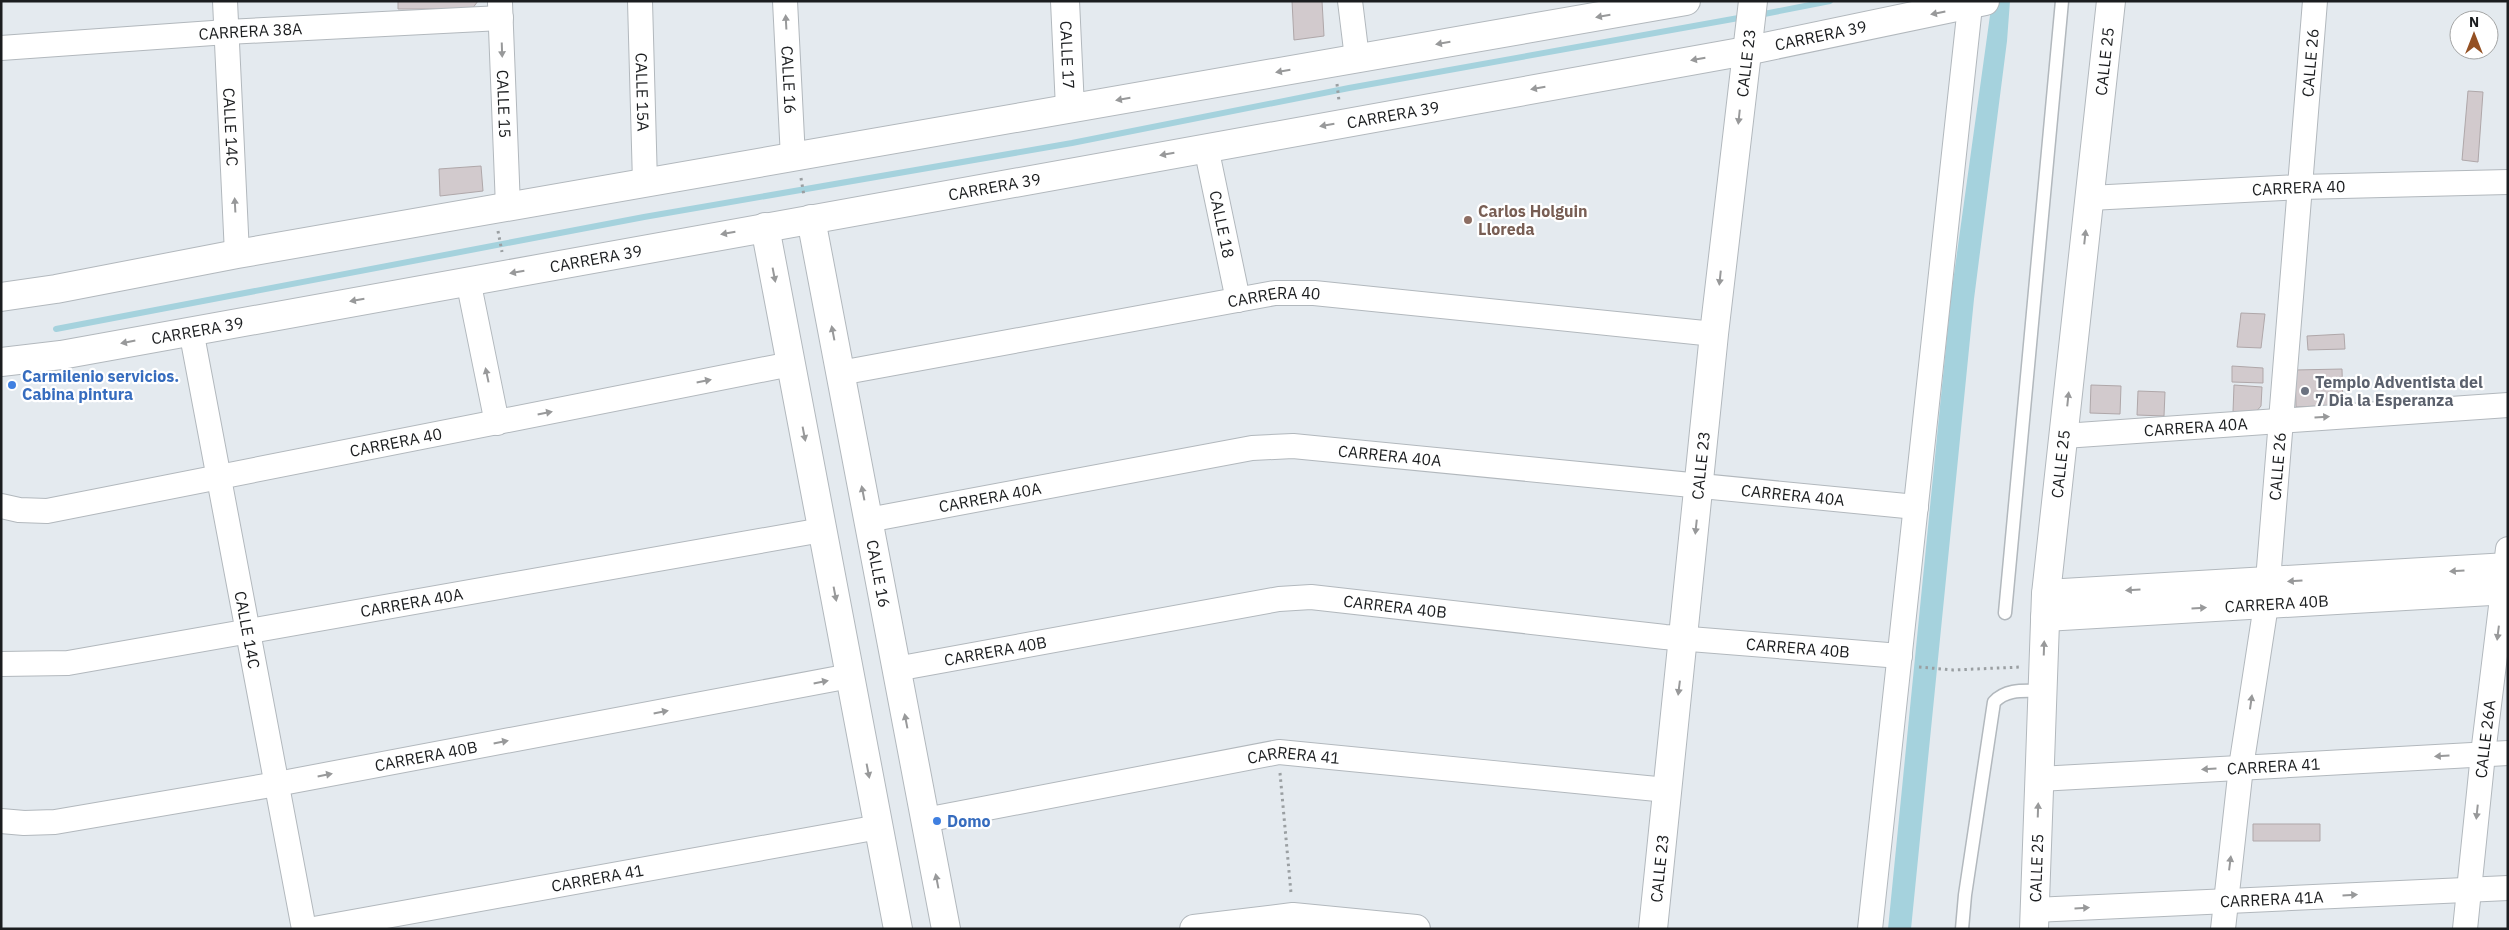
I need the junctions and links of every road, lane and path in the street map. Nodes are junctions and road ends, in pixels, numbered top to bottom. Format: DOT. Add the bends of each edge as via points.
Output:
graph roads {
  1 [pos="225,1"];
  2 [pos="640,1"];
  3 [pos="785,1"];
  4 [pos="1065,1"];
  5 [pos="1350,1"];
  6 [pos="1686,1"];
  7 [pos="2062,1"];
  8 [pos="2111,1"];
  9 [pos="2315,1"];
  10 [pos="1977,4"];
  11 [pos="1752,5"];
  12 [pos="1634,6"];
  13 [pos="500,10"];
  14 [pos="227,32"];
  15 [pos="1747,46"];
  16 [pos="1,48"];
  17 [pos="1357,58"];
  18 [pos="1336,76"];
  19 [pos="1070,108"];
  20 [pos="1340,110"];
  21 [pos="1206,147"];
  22 [pos="797,167"];
  23 [pos="2508,182"];
  24 [pos="645,183"];
  25 [pos="2300,187"];
  26 [pos="2090,198"];
  27 [pos="808,210"];
  28 [pos="503,215"];
  29 [pos="765,227"];
  30 [pos="237,254"];
  31 [pos="503,261"];
  32 [pos="468,280"];
  33 [pos="1,297"];
  34 [pos="1238,300"];
  35 [pos="191,330"];
  36 [pos="1714,334"];
  37 [pos="1,362"];
  38 [pos="791,364"];
  39 [pos="840,373"];
  40 [pos="2508,405"];
  41 [pos="2281,420"];
  42 [pos="497,423"];
  43 [pos="2064,436"];
  44 [pos="219,477"];
  45 [pos="1700,486"];
  46 [pos="1,506"];
  47 [pos="1916,507"];
  48 [pos="868,520"];
  49 [pos="822,530"];
  50 [pos="2506,573"];
  51 [pos="2267,594"];
  52 [pos="2046,606"];
  53 [pos="2005,613"];
  54 [pos="248,633"];
  55 [pos="1684,638"];
  56 [pos="1906,662"];
  57 [pos="1,664"];
  58 [pos="896,669"];
  59 [pos="850,676"];
  60 [pos="2043,679"];
  61 [pos="1279,752"];
  62 [pos="2508,753"];
  63 [pos="2483,754"];
  64 [pos="2241,767"];
  65 [pos="2039,779"];
  66 [pos="277,784"];
  67 [pos="1667,790"];
  68 [pos="925,820"];
  69 [pos="1,821"];
  70 [pos="879,827"];
  71 [pos="2508,888"];
  72 [pos="2469,890"];
  73 [pos="2226,901"];
  74 [pos="2034,919"];
  75 [pos="1295,923"];
  76 [pos="304,929"];
  77 [pos="314,929"];
  78 [pos="898,929"];
  79 [pos="946,929"];
  80 [pos="1194,929"];
  81 [pos="1416,929"];
  82 [pos="1653,929"];
  83 [pos="1870,929"];
  84 [pos="1962,929"];
  85 [pos="2223,929"];
  86 [pos="2465,929"];
  1 -- 14 [label="street, CALLE 14C"];
  2 -- 24 [label="street, CALLE 15A"];
  22 -- 3 [label="street, CALLE 16, one-way"];
  4 -- 19 [label="main road, CALLE 17"];
  5 -- 17 [label="street"];
  6 -- 12 [label="main road"];
  7 -- 53 [label="lane"];
  8 -- 26 [label="main road, CALLE 25"];
  9 -- 25 [label="street, CALLE 26"];
  10 -- 15 [label="main road, CARRERA 39, one-way"];
  10 -- 47 [label="street"];
  11 -- 15 [label="main road, CALLE 23"];
  12 -- 17 [label="main road, one-way"];
  13 -- 14 [label="street, CARRERA 38A"];
  13 -- 28 [label="street, CALLE 15, one-way"];
  14 -- 16 [label="street, CARRERA 38A"];
  30 -- 14 [label="street, CALLE 14C, one-way"];
  15 -- 21 [label="main road, CARRERA 39, one-way"];
  15 -- 36 [label="main road, CALLE 23, one-way"];
  17 -- 19 [label="main road, one-way"];
  18 -- 20 [label="path"];
  19 -- 22 [label="main road"];
  21 -- 27 [label="main road, CARRERA 39, one-way"];
  21 -- 34 [label="street, CALLE 18"];
  22 -- 24 [label="main road"];
  22 -- 27 [label="path"];
  23 -- 25 [label="street, CARRERA 40"];
  24 -- 28 [label="main road"];
  25 -- 26 [label="street, CARRERA 40"];
  25 -- 41 [label="street, CALLE 26"];
  43 -- 26 [label="main road, CALLE 25, one-way"];
  27 -- 29 [label="main road, CARRERA 39"];
  39 -- 27 [label="main road, CALLE 16, one-way"];
  28 -- 30 [label="main road"];
  28 -- 31 [label="path"];
  29 -- 32 [label="main road, CARRERA 39, one-way"];
  29 -- 38 [label="main road, one-way"];
  30 -- 33 [label="main road"];
  32 -- 35 [label="main road, CARRERA 39, one-way"];
  42 -- 32 [label="street, one-way"];
  34 -- 36 [label="street, CARRERA 40" via="1275,293 1314,293"];
  34 -- 39 [label="street, CARRERA 40"];
  35 -- 37 [label="main road, CARRERA 39, one-way" via="61,355"];
  35 -- 44 [label="street, CALLE 14C"];
  36 -- 45 [label="main road, CALLE 23"];
  42 -- 38 [label="street, CARRERA 40, one-way"];
  38 -- 49 [label="main road, one-way"];
  48 -- 39 [label="main road, CALLE 16, one-way"];
  41 -- 40 [label="street, CARRERA 40A, one-way"];
  41 -- 43 [label="street, CARRERA 40A"];
  41 -- 51 [label="street, CALLE 26"];
  42 -- 44 [label="street, CARRERA 40"];
  43 -- 52 [label="main road, CALLE 25"];
  44 -- 46 [label="street, CARRERA 40" via="47,511"];
  44 -- 54 [label="street, CALLE 14C"];
  45 -- 47 [label="street, CARRERA 40A"];
  45 -- 48 [label="street, CARRERA 40A" via="1293,446 1252,448"];
  45 -- 55 [label="main road, CALLE 23, one-way"];
  47 -- 56 [label="street"];
  48 -- 58 [label="main road, CALLE 16"];
  49 -- 54 [label="street, CARRERA 40A"];
  49 -- 59 [label="main road, one-way"];
  50 -- 51 [label="main road, CARRERA 40B"];
  50 -- 63 [label="street, CALLE 26A, one-way"];
  51 -- 52 [label="main road, CARRERA 40B"];
  64 -- 51 [label="street, CALLE 26, one-way"];
  60 -- 52 [label="main road, CALLE 25, one-way"];
  54 -- 57 [label="street, CARRERA 40A" via="68,663"];
  54 -- 66 [label="street, CALLE 14C"];
  55 -- 56 [label="street, CARRERA 40B"];
  55 -- 58 [label="street, CARRERA 40B" via="1311,597 1279,599"];
  55 -- 67 [label="main road, CALLE 23, one-way"];
  56 -- 60 [label="path" via="1953,670 1998,666"];
  56 -- 83 [label="street"];
  68 -- 58 [label="main road, CALLE 16, one-way"];
  66 -- 59 [label="street, CARRERA 40B, one-way"];
  59 -- 70 [label="main road, one-way"];
  60 -- 65 [label="main road, CALLE 25"];
  60 -- 84 [label="lane" via="2000,695 1994,702"];
  61 -- 67 [label="street, CARRERA 41"];
  61 -- 68 [label="street, CARRERA 41"];
  61 -- 75 [label="path"];
  62 -- 63 [label="street, CARRERA 41"];
  63 -- 64 [label="street, CARRERA 41, one-way"];
  63 -- 72 [label="street, CALLE 26A, one-way"];
  64 -- 65 [label="street, CARRERA 41, one-way"];
  73 -- 64 [label="street, CALLE 26, one-way"];
  74 -- 65 [label="main road, CALLE 25, one-way"];
  66 -- 69 [label="street, CARRERA 40B" via="55,822"];
  66 -- 76 [label="street, CALLE 14C"];
  67 -- 82 [label="main road, CALLE 23"];
  79 -- 68 [label="main road, CALLE 16, one-way"];
  70 -- 77 [label="street, CARRERA 41"];
  70 -- 78 [label="main road"];
  71 -- 72 [label="street, CARRERA 41A"];
  73 -- 72 [label="street, CARRERA 41A, one-way"];
  72 -- 86 [label="street, CALLE 26A"];
  74 -- 73 [label="street, CARRERA 41A, one-way"];
  73 -- 85 [label="street, CALLE 26"];
  75 -- 80 [label="main road"];
  75 -- 81 [label="main road"];
}
